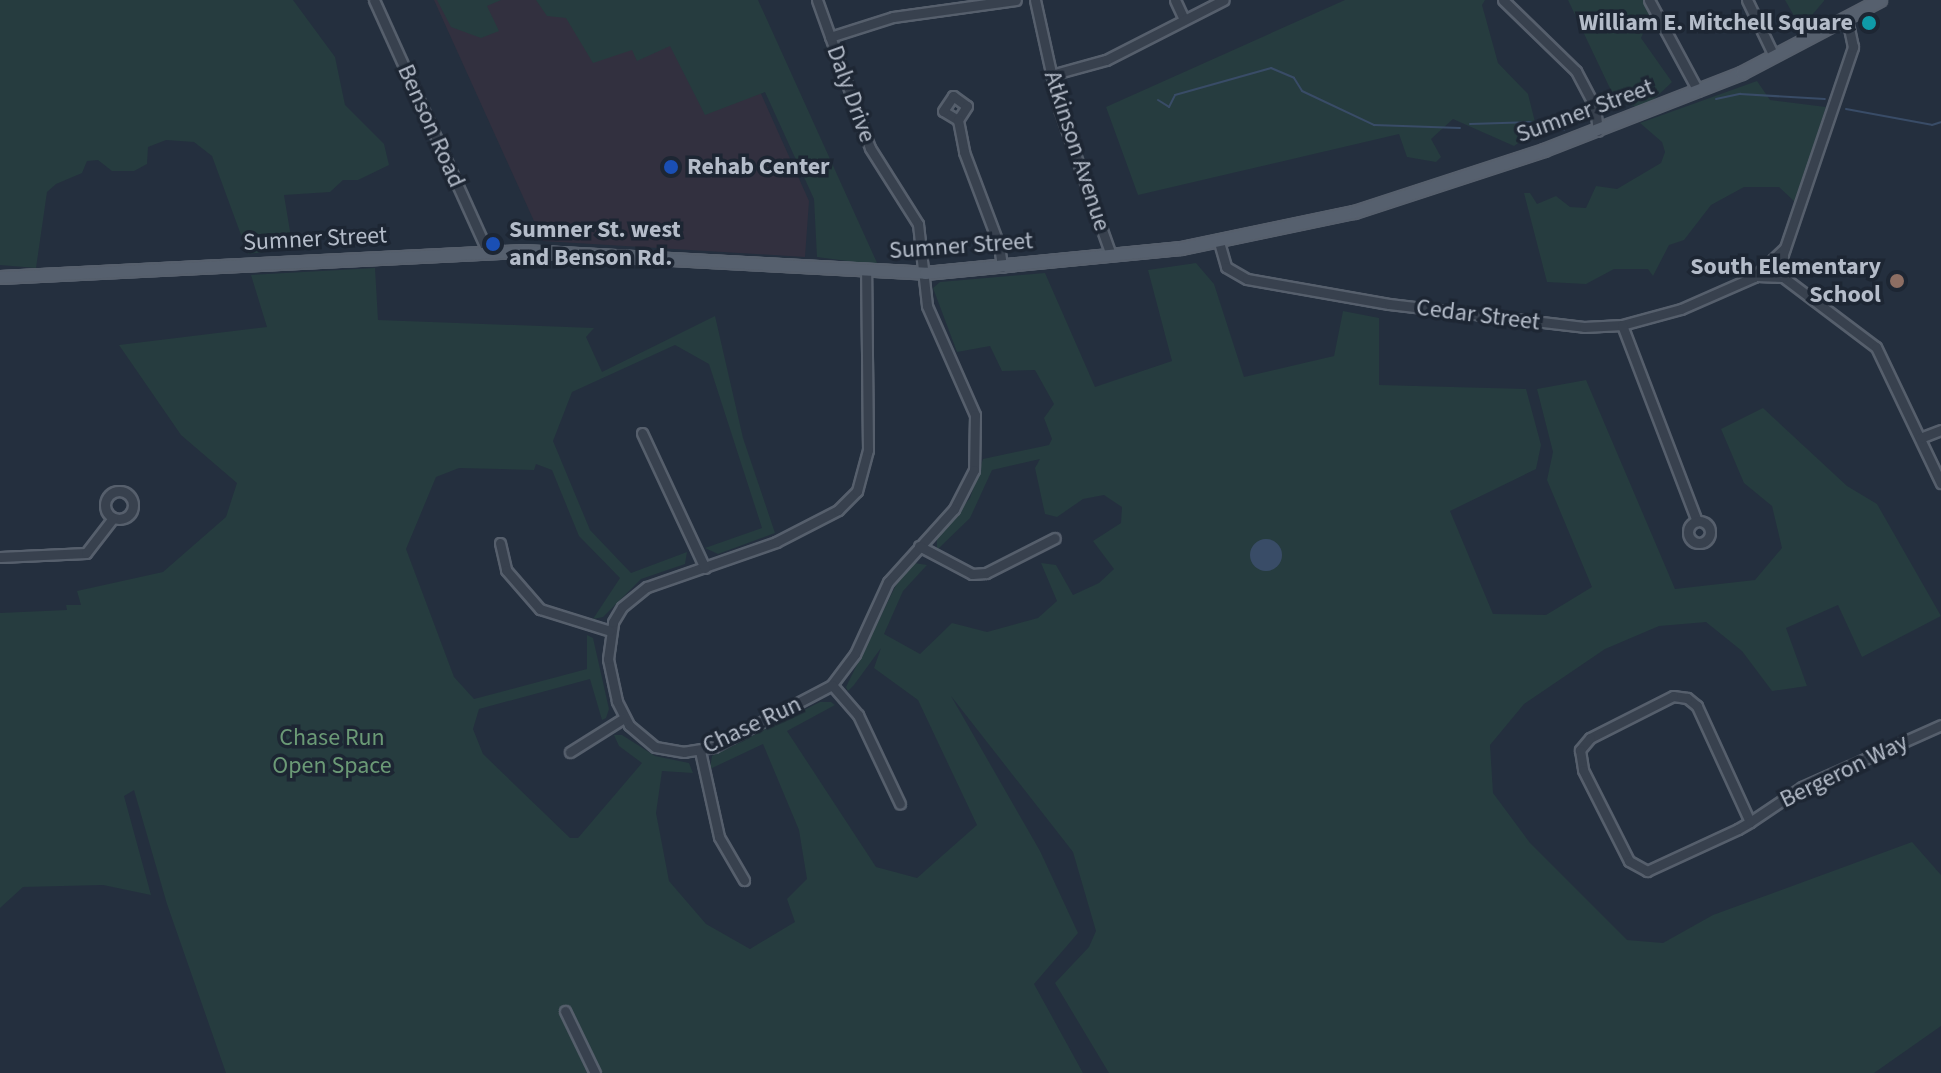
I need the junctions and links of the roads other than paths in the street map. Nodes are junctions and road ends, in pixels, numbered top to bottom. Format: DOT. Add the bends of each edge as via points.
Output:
graph roads {
  1 [pos="374,0"];
  2 [pos="817,0"];
  3 [pos="1016,0"];
  4 [pos="1035,0"];
  5 [pos="1175,0"];
  6 [pos="1224,0"];
  7 [pos="1503,0"];
  8 [pos="1649,0"];
  9 [pos="1747,0"];
  10 [pos="1880,0"];
  11 [pos="1847,18"];
  12 [pos="1184,19"];
  13 [pos="830,37"];
  14 [pos="1774,56"];
  15 [pos="1051,75"];
  16 [pos="1698,91"];
  17 [pos="958,120"];
  18 [pos="1598,131"];
  19 [pos="1219,242"];
  20 [pos="1785,248"];
  21 [pos="488,252"];
  22 [pos="1111,255"];
  23 [pos="1002,267"];
  24 [pos="866,273"];
  25 [pos="925,273"];
  26 [pos="0,277"];
  27 [pos="1754,277"];
  28 [pos="1783,277"];
  29 [pos="1622,325"];
  30 [pos="1941,430"];
  31 [pos="642,433"];
  32 [pos="1920,438"];
  33 [pos="1941,483"];
  34 [pos="113,518"];
  35 [pos="1697,521"];
  36 [pos="1055,538"];
  37 [pos="500,543"];
  38 [pos="919,546"];
  39 [pos="0,557"];
  40 [pos="705,568"];
  41 [pos="610,631"];
  42 [pos="832,685"];
  43 [pos="624,718"];
  44 [pos="1941,725"];
  45 [pos="700,751"];
  46 [pos="570,752"];
  47 [pos="900,804"];
  48 [pos="1750,822"];
  49 [pos="744,880"];
  50 [pos="565,1011"];
  51 [pos="595,1073"];
  1 -- 21 [label="street, Benson Road"];
  2 -- 13 [label="street, Daly Drive"];
  3 -- 13 [label="street" via="893,17"];
  4 -- 15 [label="street, Atkinson Avenue"];
  5 -- 12 [label="street"];
  6 -- 12 [label="street"];
  7 -- 18 [label="street" via="1576,71 1595,107"];
  8 -- 16 [label="street"];
  9 -- 14 [label="street"];
  10 -- 11 [label="main road, Sumner Street"];
  11 -- 14 [label="main road, Sumner Street"];
  11 -- 20 [label="street, Cedar Street" via="1853,47"];
  12 -- 15 [label="street" via="1106,60"];
  13 -- 25 [label="street, Daly Drive" via="870,148 915,217"];
  14 -- 16 [label="main road, Sumner Street"];
  15 -- 22 [label="street, Atkinson Avenue"];
  16 -- 18 [label="main road, Sumner Street"];
  17 -- 23 [label="street" via="970,176 999,245"];
  18 -- 19 [label="main road, Sumner Street" via="1408,196"];
  19 -- 22 [label="main road, Sumner Street"];
  19 -- 29 [label="street, Cedar Street" via="1226,267 1247,279 1438,311 1584,327"];
  20 -- 27 [label="street, Cedar Street"];
  20 -- 28 [label="street, Cedar Street"];
  21 -- 24 [label="main road, Sumner Street"];
  21 -- 26 [label="main road, Sumner Street"];
  22 -- 23 [label="main road, Sumner Street"];
  23 -- 25 [label="main road, Sumner Street"];
  24 -- 25 [label="main road, Sumner Street"];
  24 -- 40 [label="street" via="868,450 860,484 830,514 776,542"];
  25 -- 38 [label="street, Chase Run" via="927,306 971,402 977,440 974,470 962,498"];
  27 -- 28 [label="street, Cedar Street"];
  27 -- 29 [label="street, Cedar Street" via="1681,309"];
  28 -- 32 [label="street" via="1876,347"];
  29 -- 35 [label="street"];
  30 -- 32 [label="street"];
  31 -- 40 [label="street"];
  32 -- 33 [label="street"];
  34 -- 39 [label="street" via="86,553"];
  36 -- 38 [label="street" via="986,573 972,574"];
  37 -- 41 [label="street" via="506,570 540,609"];
  38 -- 42 [label="street, Chase Run" via="888,582 855,654"];
  40 -- 41 [label="street" via="637,593 622,607"];
  41 -- 43 [label="street, Chase Run" via="609,669"];
  42 -- 45 [label="street, Chase Run"];
  42 -- 47 [label="street" via="858,715"];
  43 -- 45 [label="street, Chase Run" via="655,747"];
  43 -- 46 [label="street"];
  44 -- 48 [label="street, Bergeron Way" via="1802,787"];
  45 -- 49 [label="street" via="715,826"];
  48 -- 48 [label="street, Bergeron Way" via="1697,706 1687,698 1673,696 1590,738 1580,750 1579,760 1629,861 1641,870 1654,869"];
  50 -- 51 [label="street"];
}
